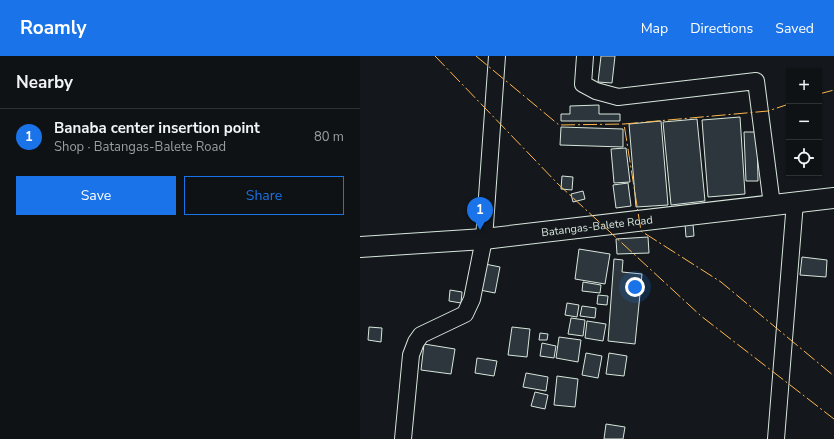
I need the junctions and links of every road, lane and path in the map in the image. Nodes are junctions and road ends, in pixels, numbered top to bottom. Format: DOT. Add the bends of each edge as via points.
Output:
graph roads {
  1 [pos="497,56"];
  2 [pos="585,56"];
  3 [pos="834,198"];
  4 [pos="795,202"];
  5 [pos="772,205"];
  6 [pos="484,239"];
  7 [pos="360,247"];
  8 [pos="403,439"];
  9 [pos="776,439"];
  1 -- 6 [label="street"];
  2 -- 5 [label="street" via="584,84 596,91 618,96 756,81"];
  3 -- 4 [label="main road, Batangas-Balete Road"];
  4 -- 5 [label="main road, Batangas-Balete Road"];
  4 -- 9 [label="street"];
  5 -- 6 [label="main road, Batangas-Balete Road"];
  6 -- 7 [label="main road, Batangas-Balete Road"];
  6 -- 8 [label="street" via="472,299 465,314 421,335 416,342 411,355"];
}
